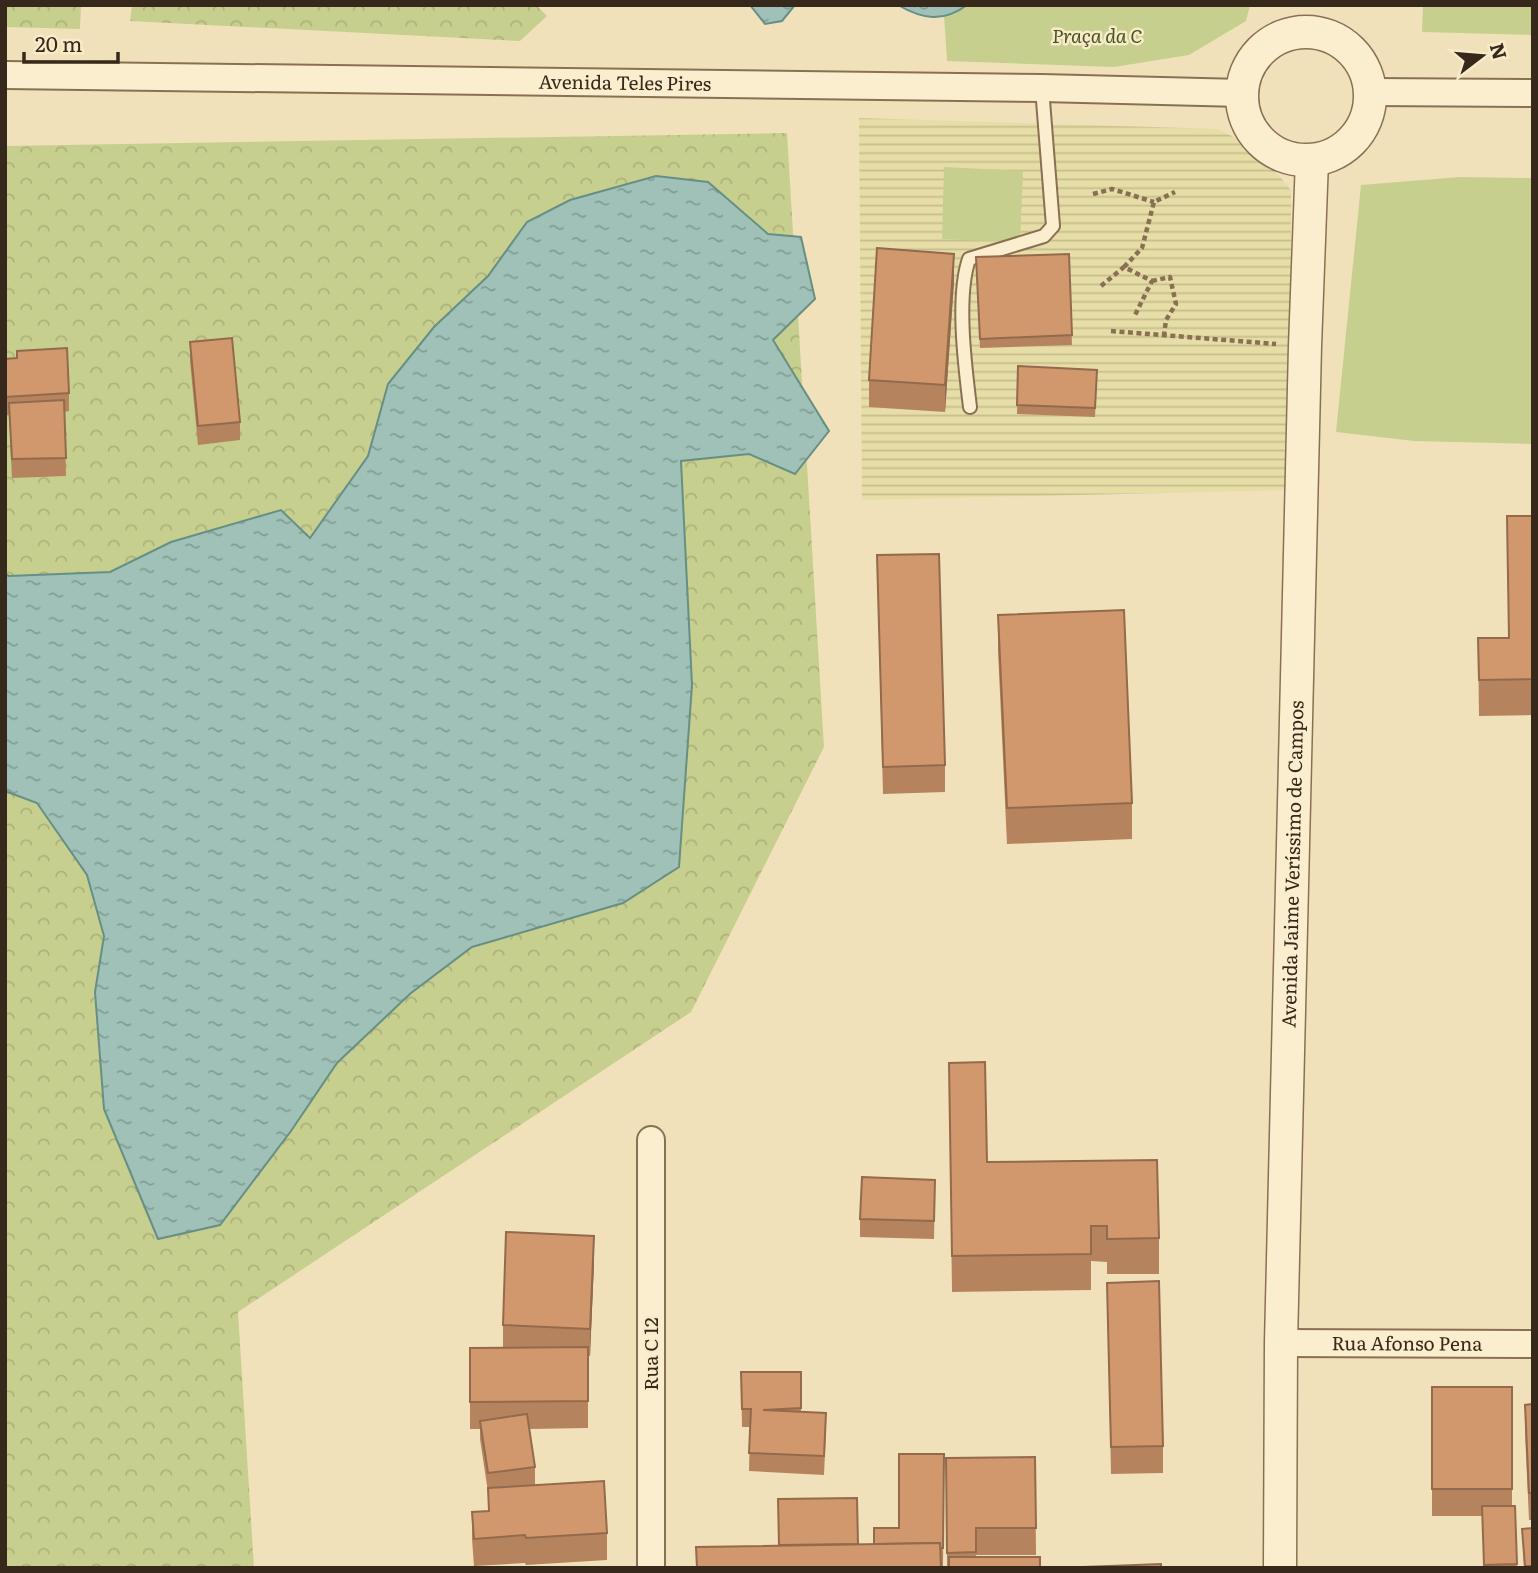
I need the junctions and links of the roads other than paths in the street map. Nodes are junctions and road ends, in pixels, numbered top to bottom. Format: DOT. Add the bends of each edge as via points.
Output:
graph roads {
  1 [pos="1309,18"];
  2 [pos="5,75"];
  3 [pos="1042,88"];
  4 [pos="1371,92"];
  5 [pos="1242,93"];
  6 [pos="1533,93"];
  7 [pos="1312,160"];
  8 [pos="970,407"];
  9 [pos="651,1140"];
  10 [pos="1281,1343"];
  11 [pos="1533,1344"];
  12 [pos="651,1568"];
  13 [pos="1280,1568"];
  1 -- 4 [label="street" via="1351,50 1367,74"];
  1 -- 5 [label="street" via="1256,55 1246,72"];
  2 -- 3 [label="street, Avenida Teles Pires"];
  3 -- 5 [label="street, Avenida Teles Pires"];
  3 -- 8 [label="lane" via="1053,226 1044,236 969,259 964,275 964,357"];
  4 -- 6 [label="street"];
  4 -- 7 [label="street" via="1369,112 1348,145 1331,156"];
  5 -- 7 [label="street" via="1244,115 1270,150 1290,159"];
  7 -- 10 [label="street, Avenida Jaime Veríssimo de Campos"];
  9 -- 12 [label="street, Rua C 12"];
  10 -- 11 [label="street, Rua Afonso Pena"];
  10 -- 13 [label="street, Avenida Jaime Veríssimo de Campos"];
}
